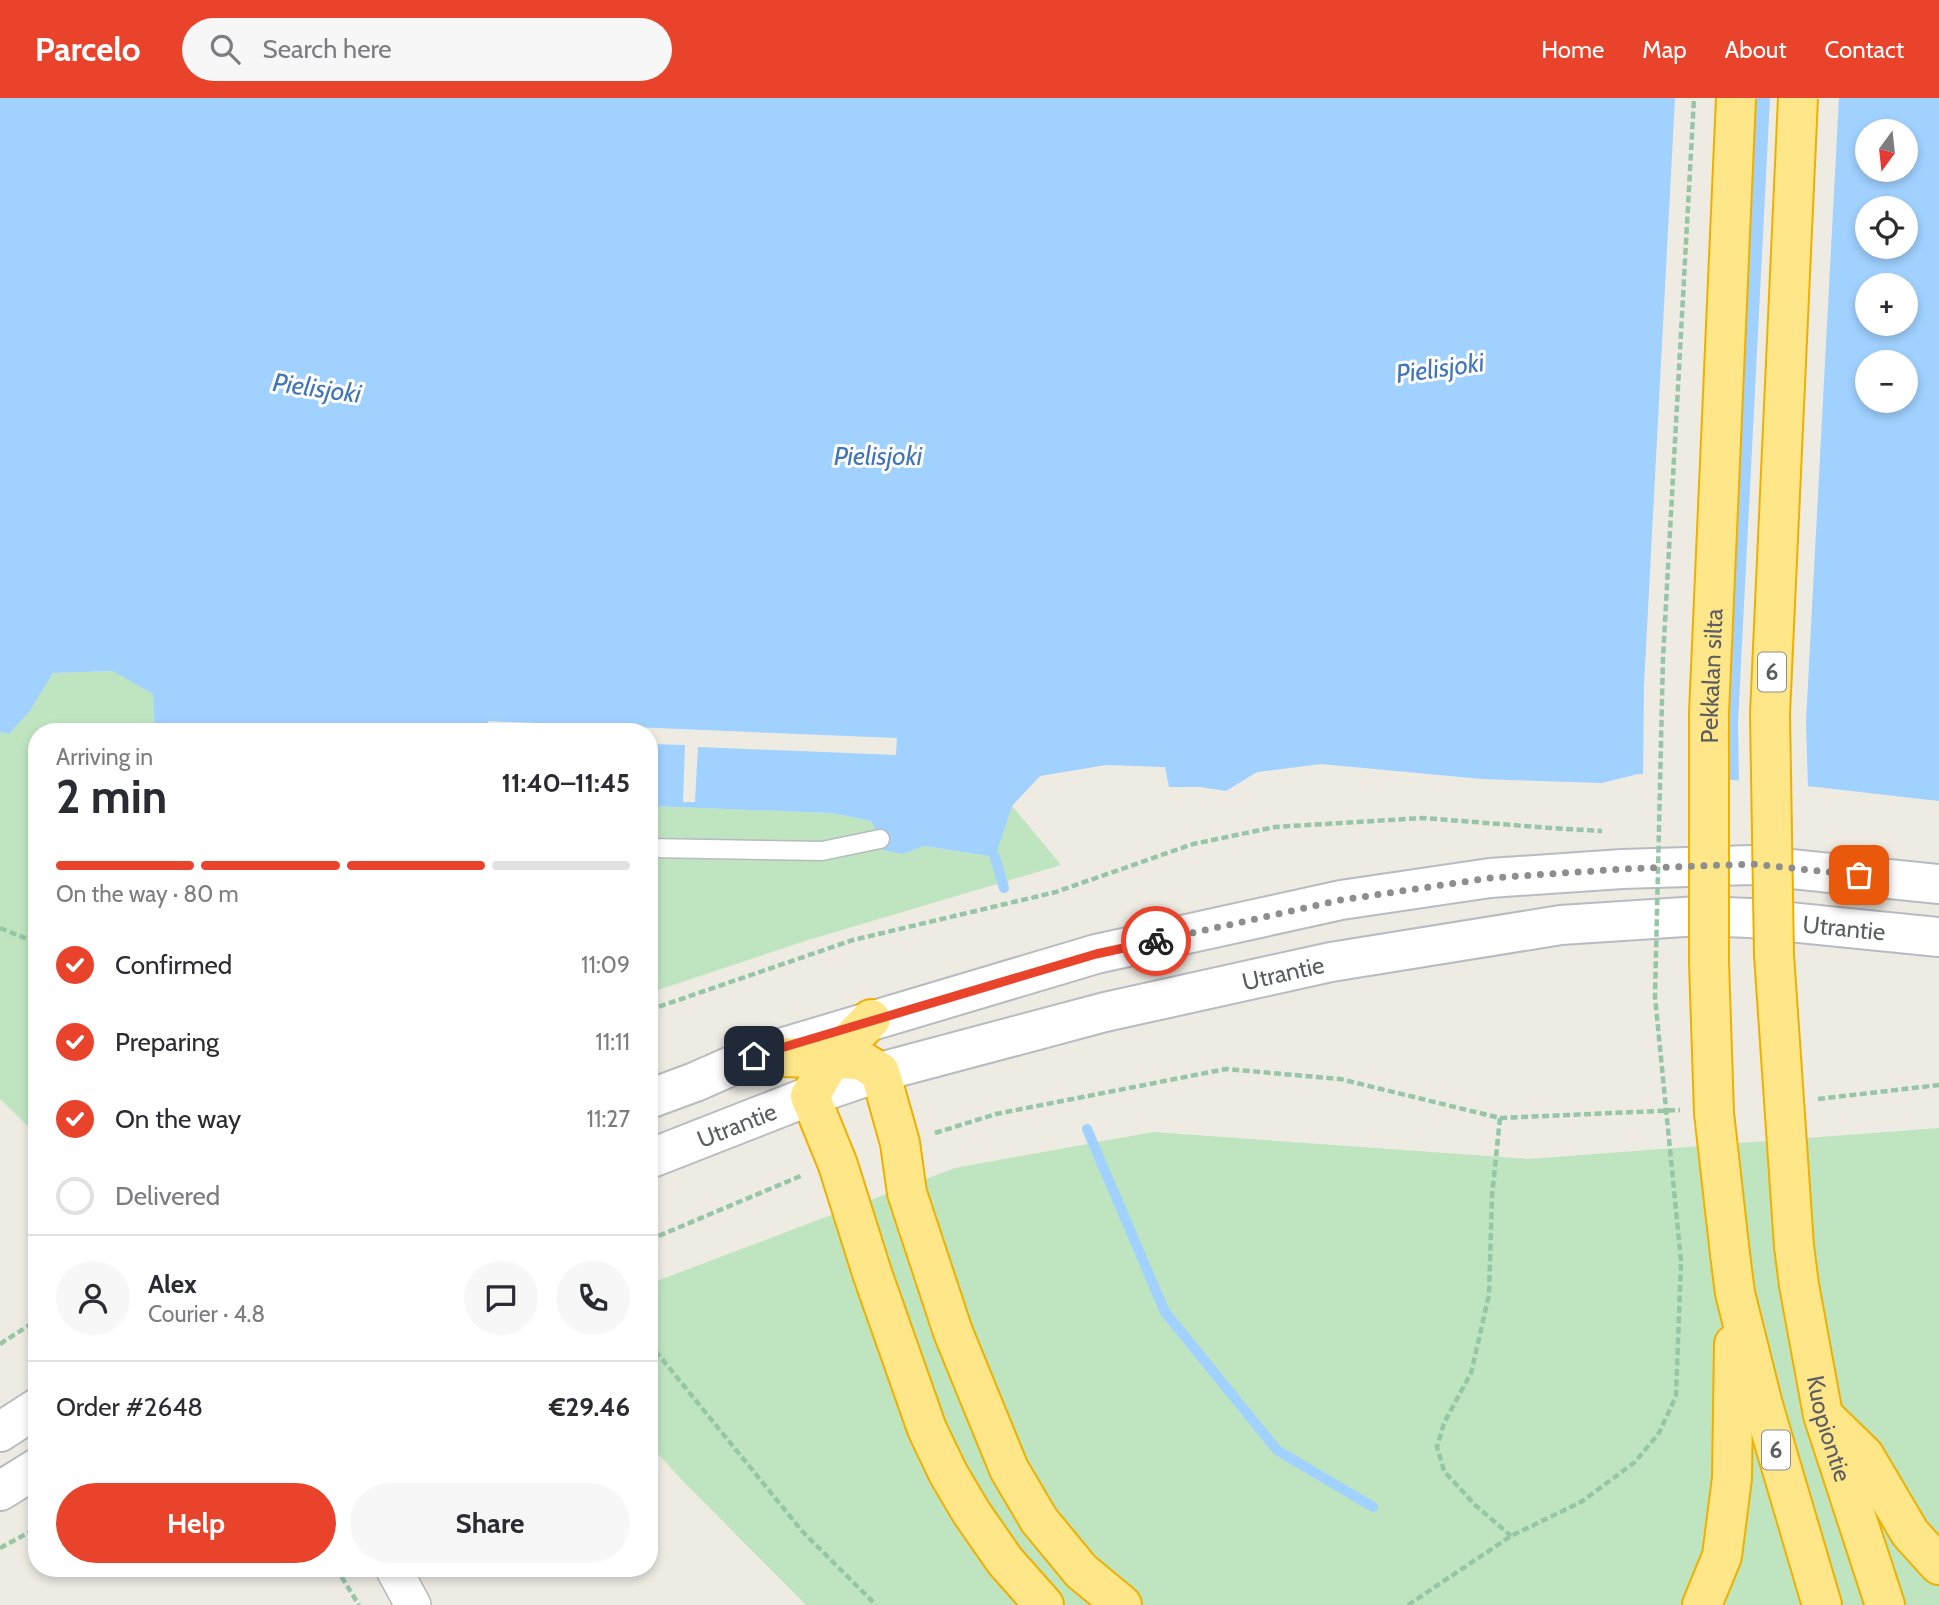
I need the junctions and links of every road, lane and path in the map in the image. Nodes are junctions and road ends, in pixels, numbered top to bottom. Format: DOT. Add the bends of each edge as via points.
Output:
graph roads {
  1 [pos="1694,98"];
  2 [pos="1736,98"];
  3 [pos="1798,98"];
  4 [pos="880,839"];
  5 [pos="658,848"];
  6 [pos="1939,884"];
  7 [pos="0,928"];
  8 [pos="1939,937"];
  9 [pos="28,939"];
  10 [pos="871,1019"];
  11 [pos="754,1056"];
  12 [pos="831,1060"];
  13 [pos="880,1072"];
  14 [pos="1939,1085"];
  15 [pos="658,1095"];
  16 [pos="810,1096"];
  17 [pos="1816,1099"];
  18 [pos="1692,1110"];
  19 [pos="1500,1118"];
  20 [pos="900,1143"];
  21 [pos="658,1155"];
  22 [pos="838,1165"];
  23 [pos="658,1236"];
  24 [pos="1735,1293"];
  25 [pos="28,1326"];
  26 [pos="0,1343"];
  27 [pos="658,1354"];
  28 [pos="28,1414"];
  29 [pos="1823,1415"];
  30 [pos="0,1432"];
  31 [pos="28,1474"];
  32 [pos="0,1491"];
  33 [pos="28,1533"];
  34 [pos="1510,1536"];
  35 [pos="0,1548"];
  36 [pos="1939,1565"];
  37 [pos="342,1577"];
  38 [pos="398,1577"];
  39 [pos="359,1605"];
  40 [pos="413,1605"];
  41 [pos="876,1605"];
  42 [pos="1044,1605"];
  43 [pos="1122,1605"];
  44 [pos="1408,1605"];
  45 [pos="1702,1605"];
  46 [pos="1822,1605"];
  47 [pos="1885,1605"];
  1 -- 34 [label="path, bridge" via="1663,658 1655,997 1681,1261 1676,1396 1659,1433 1635,1462 1581,1502"];
  2 -- 24 [label="highway, Pekkalan silta / 6, bridge" via="1709,713 1714,1113"];
  3 -- 29 [label="highway, Kuopiontie / 6, bridge" via="1770,714 1774,955 1794,1246"];
  4 -- 5 [label="lane" via="822,851"];
  6 -- 10 [label="main road" via="1752,864 1490,878 1341,900 1096,954"];
  7 -- 9 [label="path"];
  8 -- 13 [label="main road, Utrantie" via="1699,916 1561,925 1331,962 1105,1012"];
  10 -- 11 [label="main road"];
  10 -- 12 [label="highway"];
  11 -- 12 [label="highway"];
  11 -- 15 [label="main road"];
  12 -- 13 [label="highway" via="860,1060"];
  12 -- 16 [label="highway"];
  13 -- 16 [label="main road, Utrantie"];
  13 -- 20 [label="highway"];
  14 -- 17 [label="path"];
  16 -- 21 [label="main road, Utrantie"];
  16 -- 22 [label="highway"];
  18 -- 19 [label="path"];
  19 -- 20 [label="path" via="1340,1079 1226,1069 996,1114"];
  19 -- 34 [label="path" via="1489,1295 1471,1373 1444,1423 1437,1447 1444,1471"];
  20 -- 43 [label="highway" via="907,1193 953,1332 1009,1469 1039,1520 1081,1571"];
  22 -- 23 [label="path"];
  22 -- 42 [label="highway" via="895,1338 948,1473 1005,1561"];
  24 -- 45 [label="highway" via="1732,1478 1723,1556"];
  24 -- 46 [label="highway, 6"];
  25 -- 26 [label="path"];
  27 -- 41 [label="path" via="802,1531"];
  28 -- 30 [label="main road"];
  29 -- 36 [label="highway" via="1864,1455 1910,1532"];
  29 -- 47 [label="highway, Kuopiontie / 6"];
  31 -- 32 [label="main road"];
  33 -- 35 [label="path"];
  34 -- 44 [label="path"];
  37 -- 39 [label="path"];
  38 -- 40 [label="street"];
}
